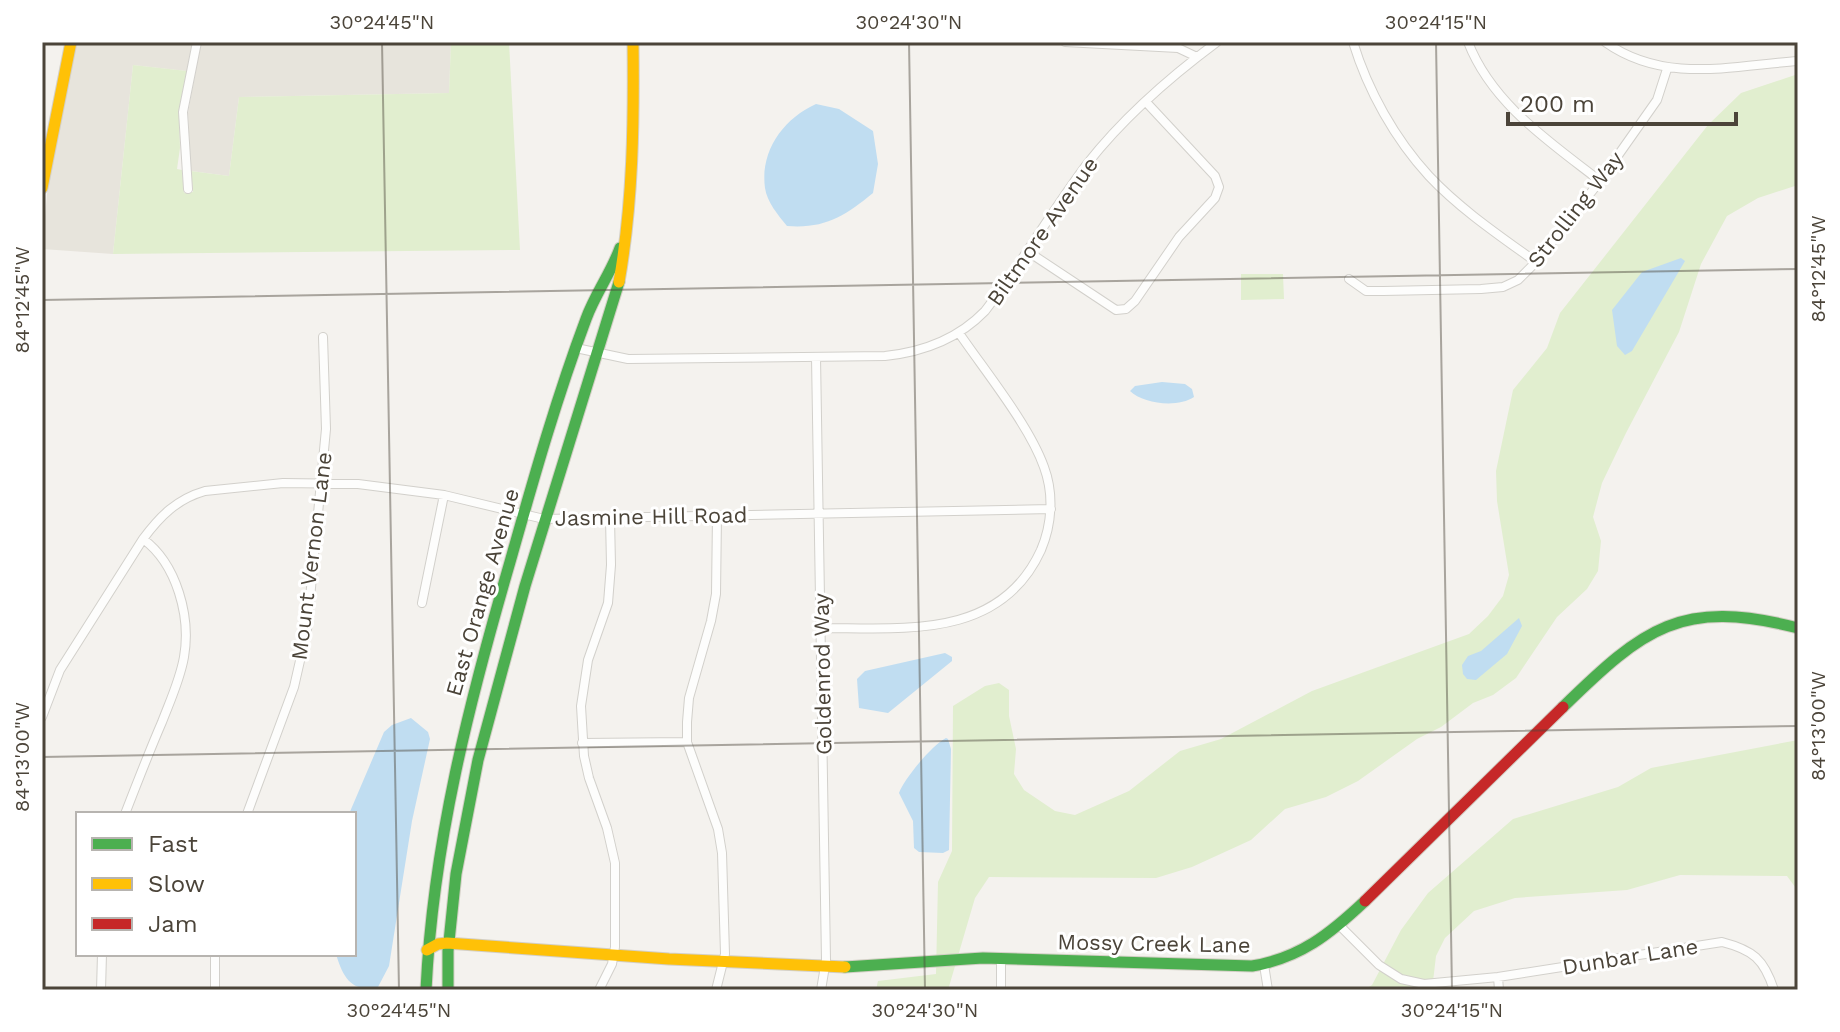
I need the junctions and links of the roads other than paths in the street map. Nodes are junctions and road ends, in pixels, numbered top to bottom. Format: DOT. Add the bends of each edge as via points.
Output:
graph roads {
  1 [pos="71,42"];
  2 [pos="197,42"];
  3 [pos="633,42"];
  4 [pos="1065,42"];
  5 [pos="1217,42"];
  6 [pos="1353,42"];
  7 [pos="1468,42"];
  8 [pos="1605,42"];
  9 [pos="1197,57"];
  10 [pos="1798,61"];
  11 [pos="1667,69"];
  12 [pos="1146,102"];
  13 [pos="1600,181"];
  14 [pos="42,188"];
  15 [pos="188,189"];
  16 [pos="630,218"];
  17 [pos="1027,251"];
  18 [pos="1536,262"];
  19 [pos="1349,279"];
  20 [pos="959,333"];
  21 [pos="323,337"];
  22 [pos="576,348"];
  23 [pos="598,353"];
  24 [pos="816,357"];
  25 [pos="321,483"];
  26 [pos="444,495"];
  27 [pos="1051,509"];
  28 [pos="819,513"];
  29 [pos="523,514"];
  30 [pos="717,515"];
  31 [pos="610,518"];
  32 [pos="544,519"];
  33 [pos="143,539"];
  34 [pos="422,603"];
  35 [pos="821,628"];
  36 [pos="1798,628"];
  37 [pos="42,717"];
  38 [pos="687,742"];
  39 [pos="582,743"];
  40 [pos="126,812"];
  41 [pos="248,812"];
  42 [pos="1340,926"];
  43 [pos="447,943"];
  44 [pos="427,950"];
  45 [pos="614,955"];
  46 [pos="102,956"];
  47 [pos="215,956"];
  48 [pos="1001,958"];
  49 [pos="724,962"];
  50 [pos="1264,965"];
  51 [pos="826,967"];
  52 [pos="1498,977"];
  53 [pos="101,990"];
  54 [pos="215,990"];
  55 [pos="426,990"];
  56 [pos="448,990"];
  57 [pos="599,990"];
  58 [pos="716,990"];
  59 [pos="821,990"];
  60 [pos="1001,990"];
  61 [pos="1268,990"];
  62 [pos="1499,990"];
  63 [pos="1774,990"];
  1 -- 14 [label="street"];
  2 -- 15 [label="street" via="183,112"];
  3 -- 16 [label="street, East Orange Avenue"];
  4 -- 9 [label="street" via="1178,48"];
  5 -- 9 [label="street, Biltmore Avenue"];
  6 -- 18 [label="street" via="1389,123 1430,177"];
  7 -- 13 [label="street" via="1497,93 1530,127"];
  8 -- 11 [label="street"];
  9 -- 12 [label="street, Biltmore Avenue"];
  10 -- 11 [label="street"];
  11 -- 13 [label="street, Strolling Way" via="1657,100"];
  12 -- 17 [label="street, Biltmore Avenue" via="1088,163"];
  12 -- 17 [label="street" via="1215,176 1219,187 1135,301 1116,310"];
  13 -- 18 [label="street, Strolling Way"];
  16 -- 22 [label="street, East Orange Avenue"];
  16 -- 23 [label="street, East Orange Avenue" via="617,294"];
  17 -- 20 [label="street, Biltmore Avenue" via="985,311"];
  18 -- 19 [label="street, Strolling Way" via="1518,280 1481,289 1366,291"];
  20 -- 24 [label="street, Biltmore Avenue" via="903,354"];
  20 -- 27 [label="street" via="1039,456"];
  21 -- 25 [label="street, Mount Vernon Lane" via="326,429"];
  22 -- 23 [label="street, Biltmore Avenue"];
  22 -- 29 [label="street, East Orange Avenue"];
  23 -- 24 [label="street, Biltmore Avenue" via="628,359"];
  23 -- 32 [label="street, East Orange Avenue"];
  24 -- 28 [label="street, Goldenrod Way"];
  25 -- 26 [label="street, Jasmine Hill Road"];
  25 -- 33 [label="street, Jasmine Hill Road" via="194,494 163,514"];
  25 -- 41 [label="street, Mount Vernon Lane" via="303,653"];
  26 -- 29 [label="street, Jasmine Hill Road"];
  26 -- 34 [label="street"];
  27 -- 28 [label="street, Jasmine Hill Road"];
  27 -- 35 [label="street" via="1035,562 1017,586 990,607 944,625"];
  28 -- 30 [label="street, Jasmine Hill Road"];
  28 -- 35 [label="street, Goldenrod Way"];
  29 -- 32 [label="street, Jasmine Hill Road"];
  29 -- 44 [label="street, East Orange Avenue" via="459,747 438,850"];
  30 -- 31 [label="street, Jasmine Hill Road"];
  30 -- 38 [label="street" via="716,594 689,698"];
  31 -- 32 [label="street, Jasmine Hill Road"];
  31 -- 39 [label="street" via="608,603 583,685"];
  32 -- 43 [label="street, East Orange Avenue" via="465,814"];
  33 -- 37 [label="street, Jasmine Hill Road" via="60,670"];
  33 -- 40 [label="street" via="175,583 185,622 185,649"];
  35 -- 51 [label="street, Goldenrod Way"];
  36 -- 42 [label="street, Mossy Creek Lane" via="1756,617 1716,615 1668,625 1635,642"];
  38 -- 39 [label="street"];
  38 -- 49 [label="street" via="718,829"];
  39 -- 45 [label="street" via="615,863"];
  42 -- 50 [label="street, Mossy Creek Lane" via="1307,950"];
  42 -- 52 [label="street, Dunbar Lane" via="1401,979 1435,985"];
  43 -- 44 [label="street, Mossy Creek Lane"];
  43 -- 45 [label="street, Mossy Creek Lane"];
  43 -- 56 [label="street, East Orange Avenue"];
  44 -- 55 [label="street, East Orange Avenue"];
  45 -- 49 [label="street, Mossy Creek Lane"];
  45 -- 57 [label="street"];
  46 -- 53 [label="street"];
  47 -- 54 [label="street"];
  48 -- 50 [label="street, Mossy Creek Lane"];
  48 -- 51 [label="street, Mossy Creek Lane"];
  48 -- 60 [label="street"];
  49 -- 51 [label="street, Mossy Creek Lane"];
  49 -- 58 [label="street"];
  50 -- 61 [label="street"];
  51 -- 59 [label="street, Goldenrod Way"];
  52 -- 62 [label="street"];
  52 -- 63 [label="street, Dunbar Lane" via="1722,942 1759,959"];
}
